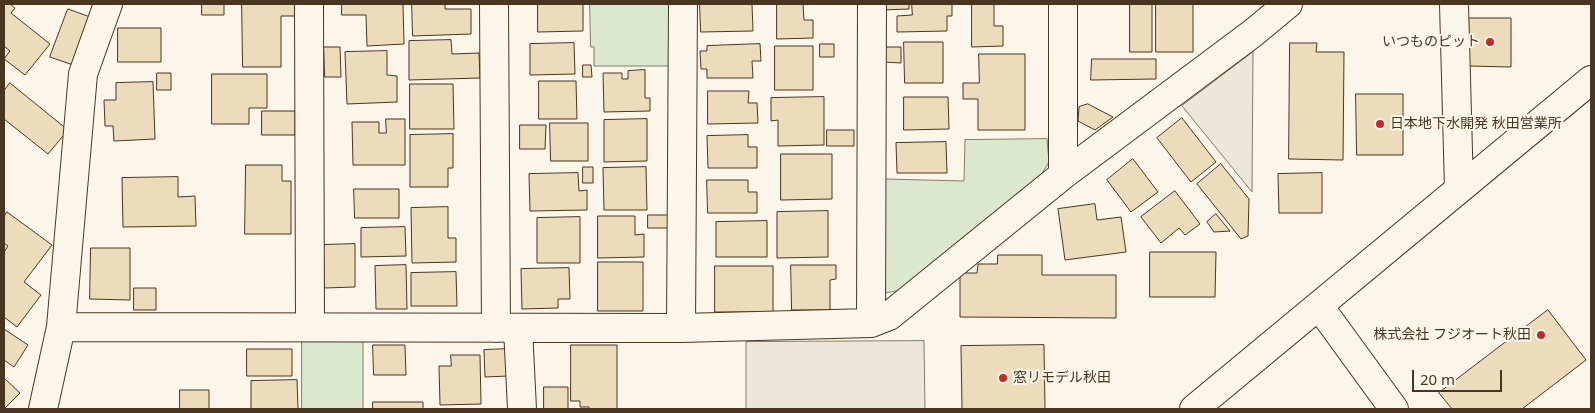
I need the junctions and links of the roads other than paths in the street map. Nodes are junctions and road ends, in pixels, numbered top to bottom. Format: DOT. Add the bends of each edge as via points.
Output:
graph roads {
  1 [pos="108,4"];
  2 [pos="309,4"];
  3 [pos="494,4"];
  4 [pos="683,4"];
  5 [pos="872,4"];
  6 [pos="1063,4"];
  7 [pos="1254,4"];
  8 [pos="1288,4"];
  9 [pos="1454,4"];
  10 [pos="1253,33"];
  11 [pos="1591,80"];
  12 [pos="1063,175"];
  13 [pos="1459,189"];
  14 [pos="1319,306"];
  15 [pos="871,323"];
  16 [pos="61,327"];
  17 [pos="310,327"];
  18 [pos="507,328"];
  19 [pos="681,328"];
  20 [pos="42,409"];
  21 [pos="522,409"];
  22 [pos="1194,409"];
  23 [pos="1394,409"];
  1 -- 16 [label="street" via="83,74"];
  2 -- 17 [label="street"];
  3 -- 18 [label="street"];
  4 -- 19 [label="street"];
  5 -- 15 [label="street"];
  6 -- 12 [label="street"];
  7 -- 10 [label="street"];
  8 -- 10 [label="street"];
  9 -- 13 [label="street"];
  10 -- 12 [label="street"];
  11 -- 13 [label="street"];
  12 -- 15 [label="street" via="889,316"];
  13 -- 14 [label="street"];
  14 -- 22 [label="street"];
  14 -- 23 [label="street"];
  15 -- 19 [label="street"];
  16 -- 17 [label="street"];
  16 -- 20 [label="street"];
  17 -- 18 [label="street"];
  18 -- 19 [label="street"];
  18 -- 21 [label="street"];
}
